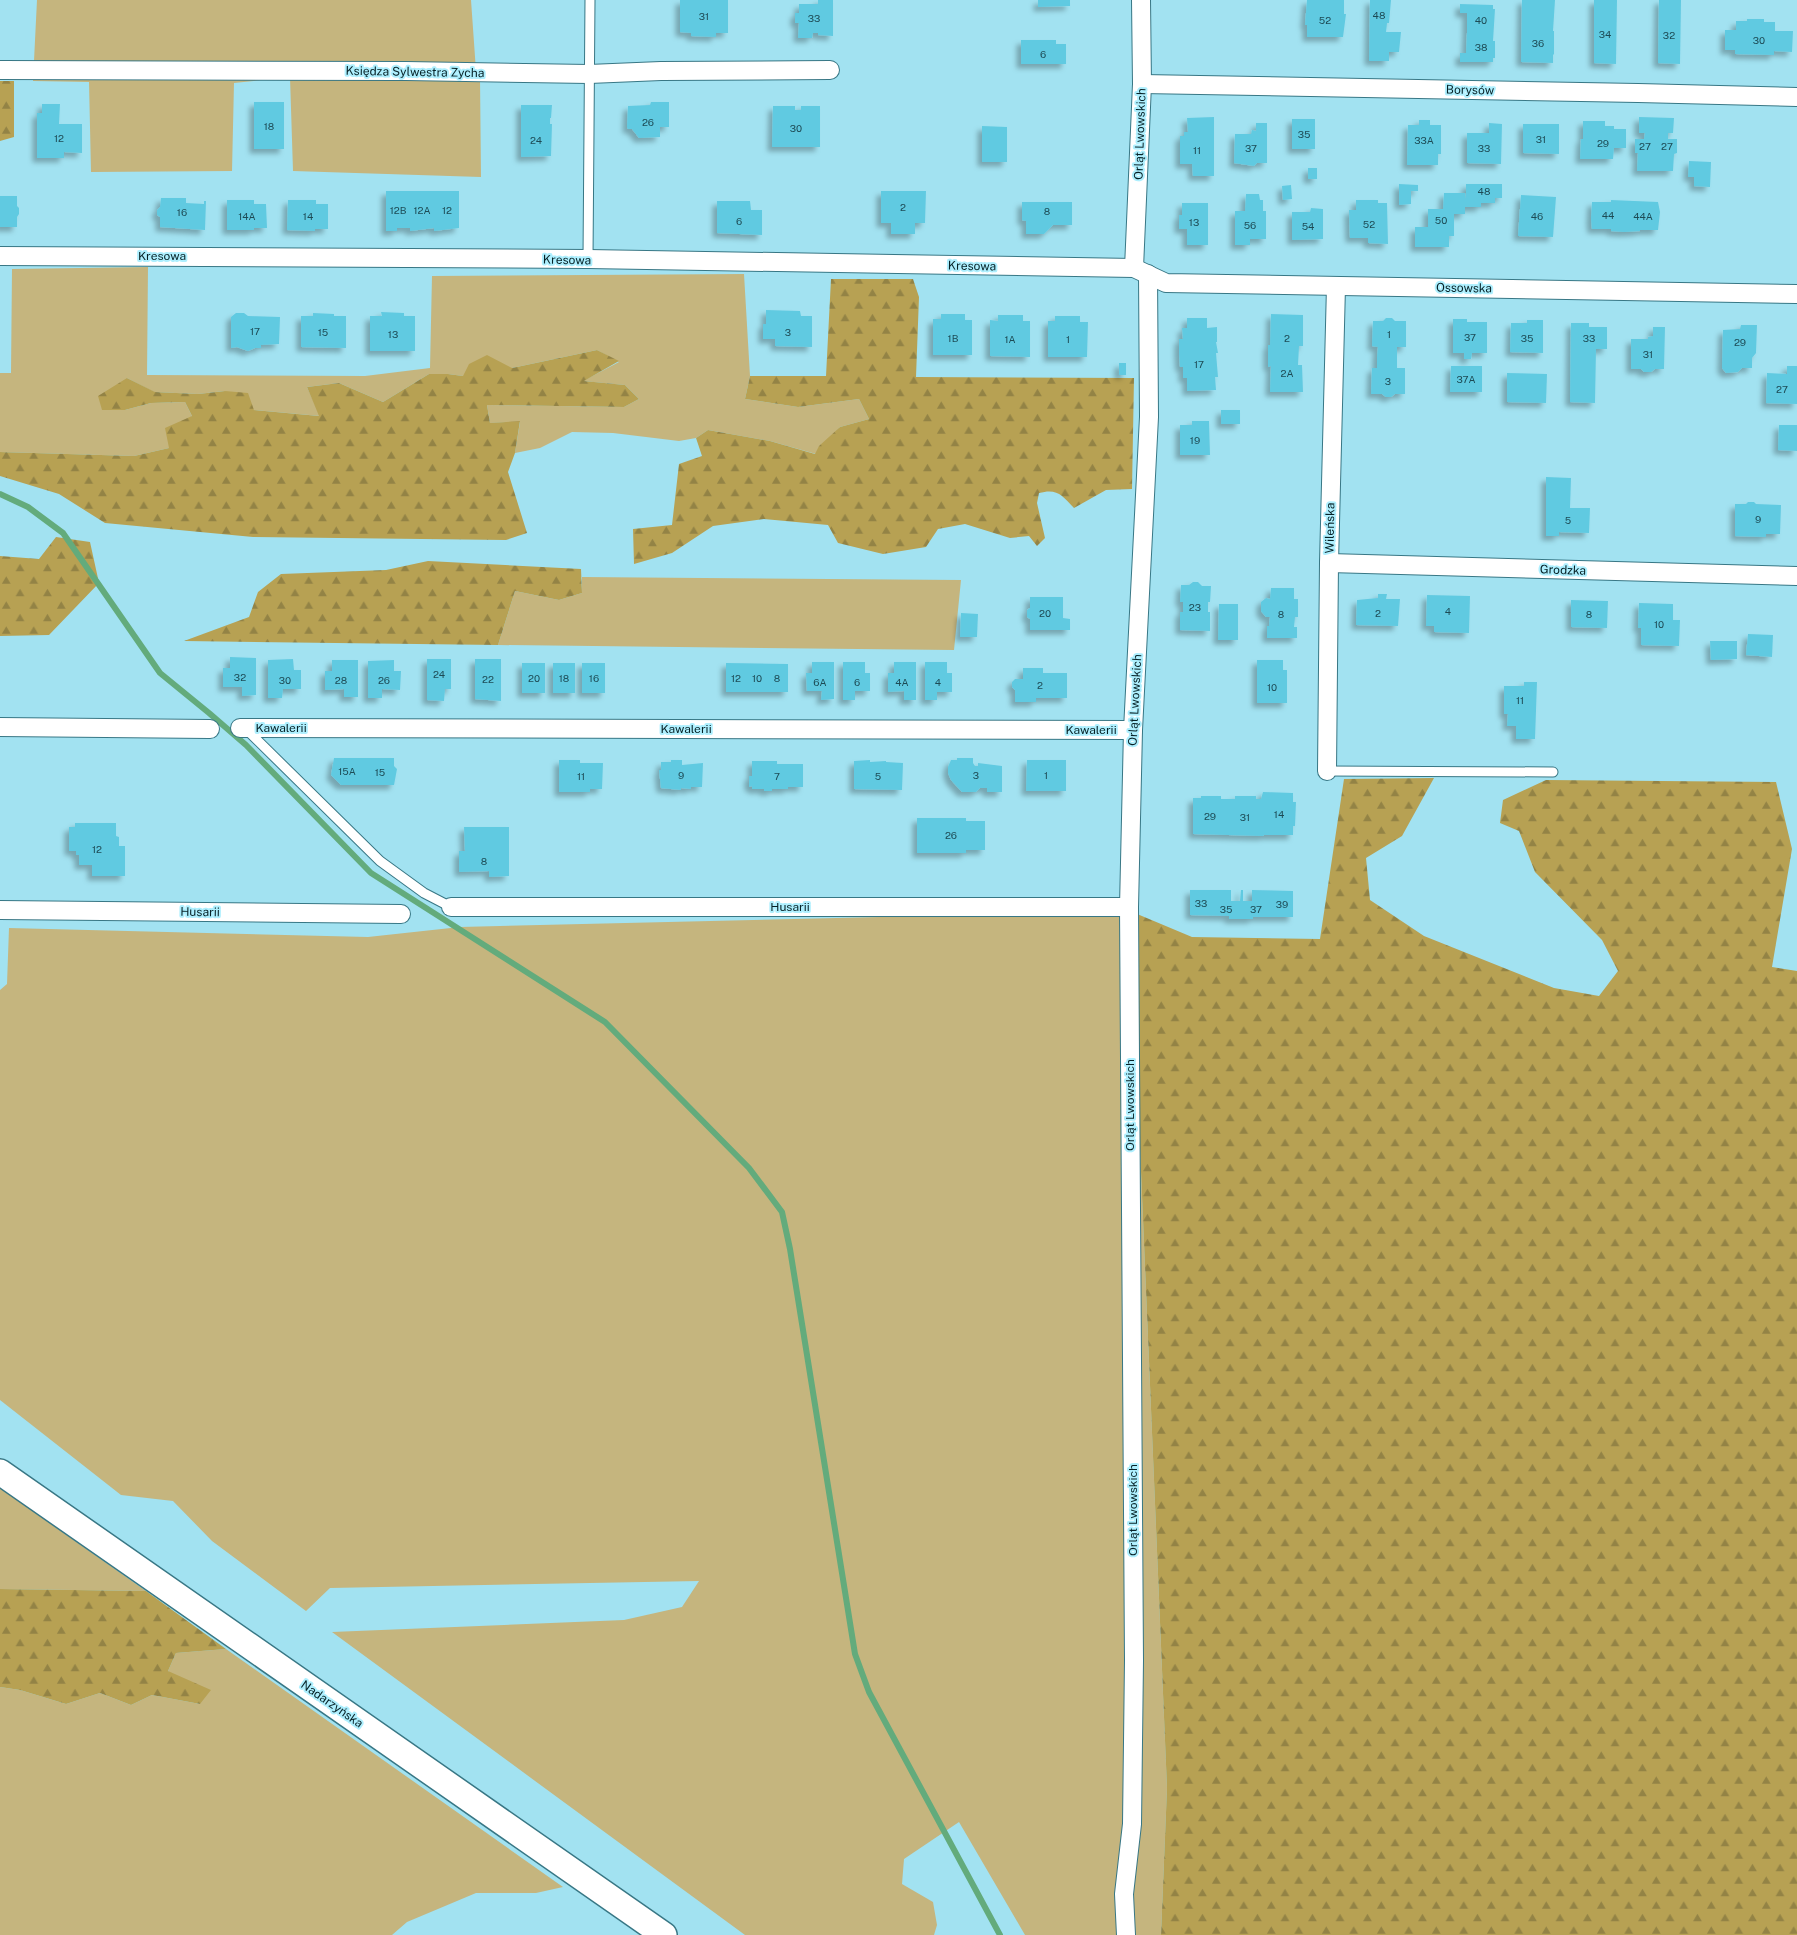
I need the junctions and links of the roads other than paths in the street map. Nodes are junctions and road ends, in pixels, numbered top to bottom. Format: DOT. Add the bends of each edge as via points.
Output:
graph roads {
  1 [pos="590,0"];
  2 [pos="1141,0"];
  3 [pos="0,70"];
  4 [pos="830,70"];
  5 [pos="589,74"];
  6 [pos="1142,84"];
  7 [pos="1797,97"];
  8 [pos="0,256"];
  9 [pos="588,259"];
  10 [pos="1141,271"];
  11 [pos="1336,286"];
  12 [pos="1797,294"];
  13 [pos="1329,563"];
  14 [pos="1797,576"];
  15 [pos="0,727"];
  16 [pos="242,728"];
  17 [pos="210,729"];
  18 [pos="1133,730"];
  19 [pos="1328,771"];
  20 [pos="1553,772"];
  21 [pos="451,907"];
  22 [pos="1129,908"];
  23 [pos="0,910"];
  24 [pos="401,914"];
  25 [pos="0,1472"];
  26 [pos="664,1935"];
  27 [pos="1126,1935"];
  1 -- 5 [label="lane"];
  2 -- 6 [label="street, Orląt Lwowskich"];
  3 -- 5 [label="street, Księdza Sylwestra Zycha"];
  4 -- 5 [label="street, Księdza Sylwestra Zycha"];
  5 -- 9 [label="lane"];
  6 -- 7 [label="street, Borysów"];
  6 -- 10 [label="street, Orląt Lwowskich"];
  8 -- 9 [label="street, Kresowa"];
  9 -- 10 [label="street, Kresowa"];
  10 -- 11 [label="street, Ossowska" via="1166,283"];
  10 -- 18 [label="street, Orląt Lwowskich" via="1149,417"];
  11 -- 12 [label="street, Ossowska"];
  11 -- 13 [label="street, Wileńska"];
  13 -- 14 [label="street, Grodzka"];
  13 -- 19 [label="street, Wileńska"];
  15 -- 17 [label="street"];
  16 -- 18 [label="street, Kawalerii"];
  16 -- 21 [label="lane" via="380,860 424,893"];
  18 -- 22 [label="street, Orląt Lwowskich"];
  19 -- 20 [label="lane"];
  21 -- 22 [label="street, Husarii"];
  22 -- 27 [label="street, Orląt Lwowskich" via="1134,1660 1132,1824 1124,1894"];
  23 -- 24 [label="street, Husarii"];
  25 -- 26 [label="main road, Nadarzyńska"];
}
